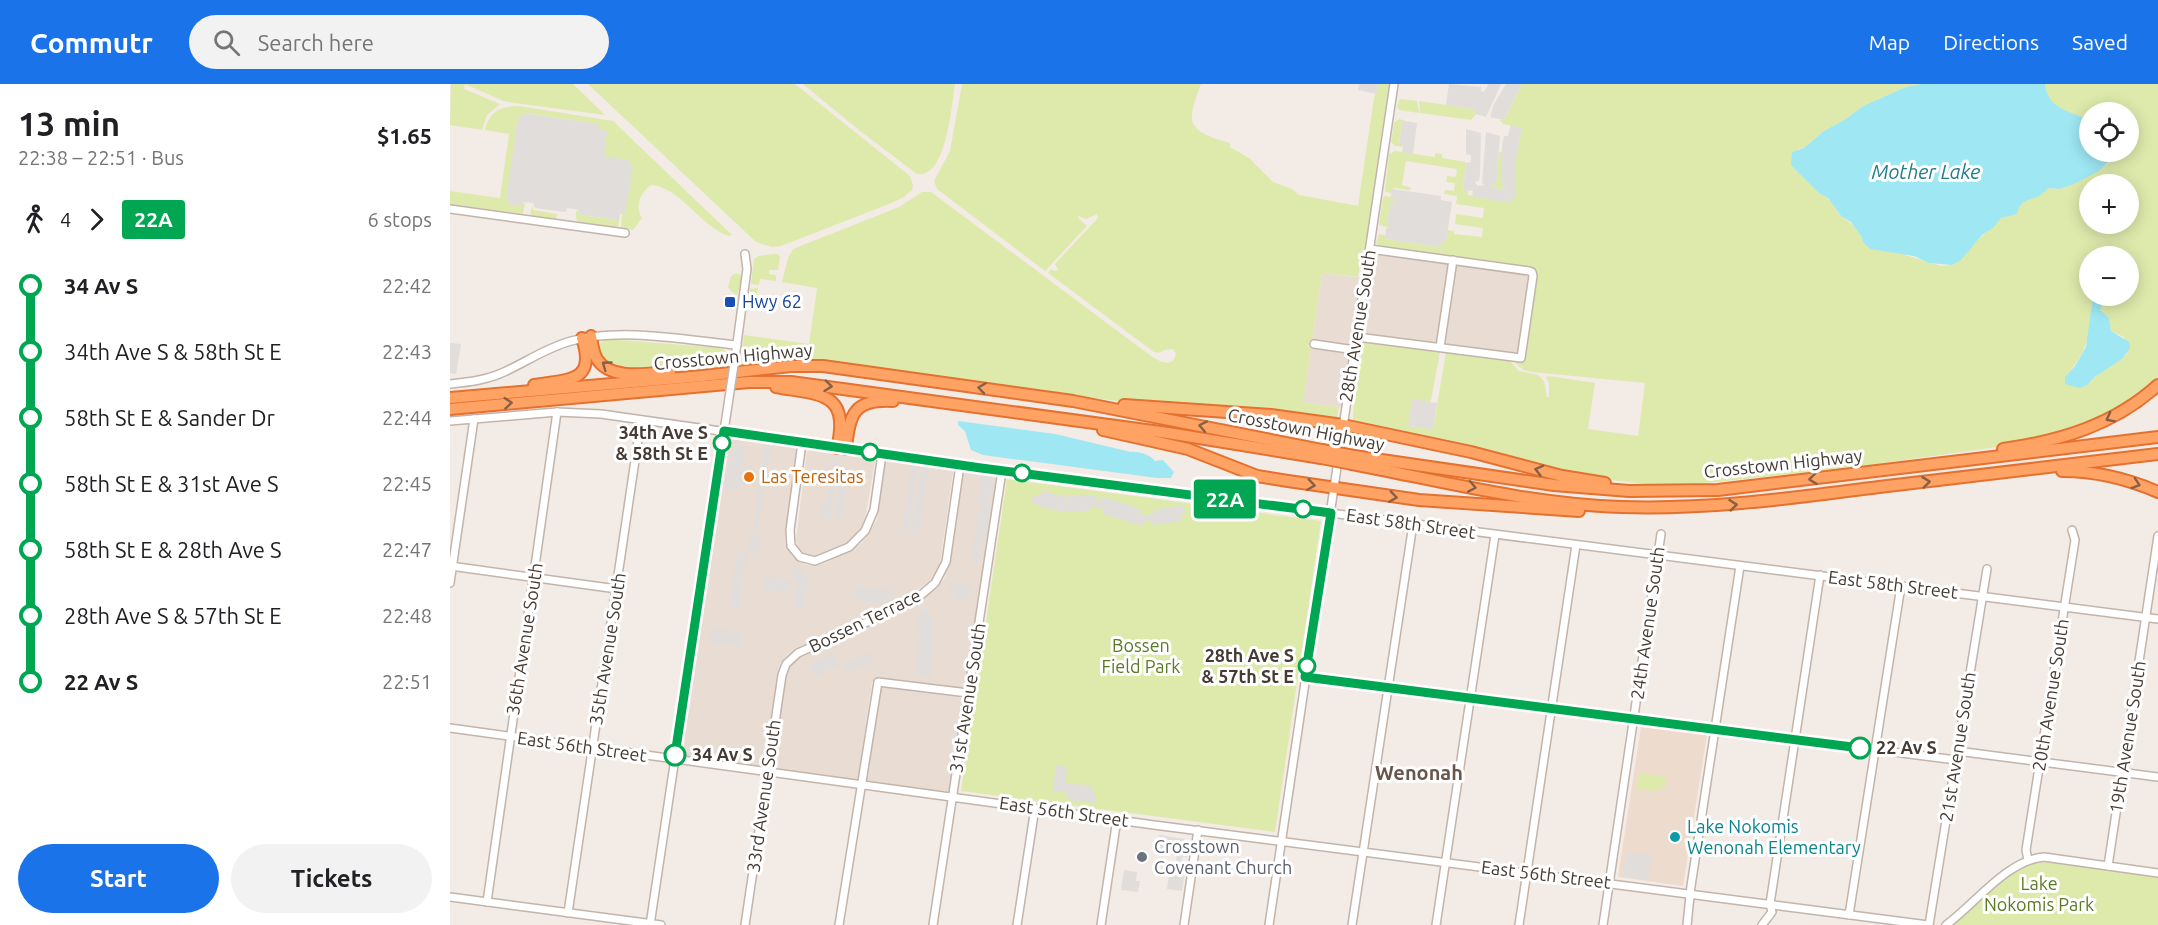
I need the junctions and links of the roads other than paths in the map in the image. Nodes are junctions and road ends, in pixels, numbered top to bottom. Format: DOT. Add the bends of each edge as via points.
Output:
graph roads {
  1 [pos="1394,84"];
  2 [pos="450,208"];
  3 [pos="625,233"];
  4 [pos="1370,249"];
  5 [pos="745,254"];
  6 [pos="1453,260"];
  7 [pos="586,337"];
  8 [pos="1357,337"];
  9 [pos="1314,344"];
  10 [pos="737,345"];
  11 [pos="1440,347"];
  12 [pos="1355,350"];
  13 [pos="703,376"];
  14 [pos="749,382"];
  15 [pos="450,384"];
  16 [pos="2158,385"];
  17 [pos="450,398"];
  18 [pos="1073,401"];
  19 [pos="972,406"];
  20 [pos="450,409"];
  21 [pos="557,412"];
  22 [pos="1062,418"];
  23 [pos="474,419"];
  24 [pos="641,420"];
  25 [pos="450,421"];
  26 [pos="1343,425"];
  27 [pos="724,431"];
  28 [pos="2158,437"];
  29 [pos="802,443"];
  30 [pos="842,448"];
  31 [pos="882,454"];
  32 [pos="1322,454"];
  33 [pos="2158,454"];
  34 [pos="1353,460"];
  35 [pos="960,465"];
  36 [pos="1913,466"];
  37 [pos="1002,471"];
  38 [pos="1995,474"];
  39 [pos="1335,488"];
  40 [pos="1659,492"];
  41 [pos="2158,492"];
  42 [pos="1674,508"];
  43 [pos="1331,513"];
  44 [pos="1413,524"];
  45 [pos="2072,530"];
  46 [pos="1662,534"];
  47 [pos="1495,535"];
  48 [pos="2158,536"];
  49 [pos="1576,545"];
  50 [pos="1658,555"];
  51 [pos="451,566"];
  52 [pos="1740,566"];
  53 [pos="1987,569"];
  54 [pos="1820,576"];
  55 [pos="535,577"];
  56 [pos="450,583"];
  57 [pos="1901,586"];
  58 [pos="617,589"];
  59 [pos="1983,597"];
  60 [pos="2065,607"];
  61 [pos="2146,618"];
  62 [pos="2158,619"];
  63 [pos="785,667"];
  64 [pos="1305,677"];
  65 [pos="1387,687"];
  66 [pos="968,693"];
  67 [pos="1469,698"];
  68 [pos="1552,708"];
  69 [pos="1634,719"];
  70 [pos="450,728"];
  71 [pos="1714,729"];
  72 [pos="510,737"];
  73 [pos="1795,740"];
  74 [pos="593,748"];
  75 [pos="1875,750"];
  76 [pos="1958,751"];
  77 [pos="675,760"];
  78 [pos="1956,760"];
  79 [pos="2040,761"];
  80 [pos="767,772"];
  81 [pos="2122,772"];
  82 [pos="2158,777"];
  83 [pos="860,785"];
  84 [pos="952,797"];
  85 [pos="1035,808"];
  86 [pos="1117,819"];
  87 [pos="1198,830"];
  88 [pos="1281,841"];
  89 [pos="1363,851"];
  90 [pos="2028,860"];
  91 [pos="1445,862"];
  92 [pos="2108,866"];
  93 [pos="1527,873"];
  94 [pos="2158,873"];
  95 [pos="1610,883"];
  96 [pos="1690,894"];
  97 [pos="450,897"];
  98 [pos="487,902"];
  99 [pos="1770,904"];
  100 [pos="568,913"];
  101 [pos="1849,915"];
  102 [pos="650,924"];
  103 [pos="661,925"];
  104 [pos="745,925"];
  105 [pos="839,925"];
  106 [pos="933,925"];
  107 [pos="1017,925"];
  108 [pos="1101,925"];
  109 [pos="1184,925"];
  110 [pos="1269,925"];
  111 [pos="1352,925"];
  112 [pos="1436,925"];
  113 [pos="1519,925"];
  114 [pos="1603,925"];
  115 [pos="1687,925"];
  116 [pos="1762,925"];
  117 [pos="1928,925"];
  118 [pos="1946,925"];
  1 -- 4 [label="street, 28th Avenue South"];
  2 -- 3 [label="street"];
  4 -- 6 [label="street"];
  4 -- 8 [label="street, 28th Avenue South"];
  5 -- 10 [label="street" via="747,269"];
  6 -- 11 [label="street"];
  6 -- 11 [label="street" via="1532,272 1521,358"];
  7 -- 10 [label="street" via="621,334"];
  13 -- 7 [label="highway, one-way" via="610,370 598,360"];
  7 -- 15 [label="street" via="502,374"];
  7 -- 17 [label="highway" via="587,363 574,378"];
  8 -- 11 [label="street"];
  8 -- 12 [label="street, 28th Avenue South"];
  9 -- 12 [label="street"];
  10 -- 27 [label="street, bridge"];
  12 -- 26 [label="street, 28th Avenue South"];
  13 -- 17 [label="highway, Crosstown Highway"];
  18 -- 13 [label="highway, Crosstown Highway, one-way" via="823,366"];
  14 -- 19 [label="highway, Crosstown Highway, one-way" via="832,386"];
  20 -- 14 [label="highway, Crosstown Highway, one-way"];
  14 -- 30 [label="highway" via="827,398 842,416"];
  16 -- 36 [label="highway, one-way" via="2122,412 2076,433"];
  18 -- 26 [label="highway" via="1271,415"];
  32 -- 18 [label="highway, Crosstown Highway, one-way"];
  19 -- 22 [label="highway, Crosstown Highway"];
  19 -- 30 [label="highway" via="878,400 861,406 850,417"];
  21 -- 23 [label="street, East 58th Street"];
  21 -- 24 [label="street, East 58th Street"];
  21 -- 55 [label="street, 36th Avenue South"];
  22 -- 32 [label="highway, Crosstown Highway"];
  22 -- 39 [label="highway, one-way" via="1081,426 1188,449 1257,476"];
  23 -- 25 [label="street, East 58th Street"];
  23 -- 51 [label="street"];
  24 -- 27 [label="street, East 58th Street"];
  24 -- 58 [label="street, 35th Avenue South"];
  26 -- 39 [label="street, 28th Avenue South"];
  40 -- 26 [label="highway, one-way" via="1562,476"];
  27 -- 29 [label="street, East 58th Street"];
  27 -- 77 [label="street"];
  28 -- 36 [label="highway, Crosstown Highway"];
  29 -- 30 [label="street, East 58th Street"];
  29 -- 31 [label="street" via="790,530 791,546 807,560 822,560 849,547 865,531 874,510"];
  30 -- 31 [label="street, East 58th Street"];
  31 -- 35 [label="street, East 58th Street"];
  32 -- 34 [label="highway, Crosstown Highway, bridge"];
  33 -- 38 [label="highway, Crosstown Highway"];
  34 -- 40 [label="highway, Crosstown Highway" via="1554,485"];
  34 -- 42 [label="highway, Crosstown Highway, one-way" via="1517,496 1565,503"];
  35 -- 37 [label="street, East 58th Street"];
  35 -- 63 [label="street, Bossen Terrace" via="946,562 931,588 898,609 798,653"];
  36 -- 40 [label="highway, Crosstown Highway, one-way" via="1718,490"];
  37 -- 43 [label="street, East 58th Street"];
  37 -- 66 [label="street, 31st Avenue South"];
  38 -- 41 [label="highway, one-way" via="2086,472"];
  42 -- 38 [label="highway, Crosstown Highway, one-way" via="1752,503"];
  39 -- 42 [label="highway, one-way" via="1480,506 1620,513"];
  39 -- 43 [label="street, 28th Avenue South"];
  43 -- 44 [label="street, East 58th Street"];
  43 -- 64 [label="street, 28th Avenue South"];
  44 -- 47 [label="street, East 58th Street"];
  44 -- 65 [label="street"];
  45 -- 60 [label="street, 20th Avenue South"];
  46 -- 50 [label="street, 24th Avenue South"];
  47 -- 49 [label="street, East 58th Street"];
  47 -- 67 [label="street"];
  48 -- 61 [label="street, 19th Avenue South"];
  49 -- 50 [label="street, East 58th Street"];
  49 -- 68 [label="street"];
  50 -- 52 [label="street, East 58th Street"];
  50 -- 69 [label="street, 24th Avenue South"];
  51 -- 55 [label="street"];
  51 -- 56 [label="street"];
  52 -- 54 [label="street, East 58th Street"];
  52 -- 71 [label="street"];
  53 -- 59 [label="street, 21st Avenue South"];
  54 -- 57 [label="street, East 58th Street"];
  54 -- 73 [label="street"];
  55 -- 58 [label="street"];
  55 -- 72 [label="street, 36th Avenue South"];
  57 -- 59 [label="street, East 58th Street"];
  57 -- 75 [label="street"];
  58 -- 74 [label="street, 35th Avenue South"];
  59 -- 60 [label="street, East 58th Street"];
  59 -- 76 [label="street, 21st Avenue South"];
  60 -- 61 [label="street, East 58th Street"];
  60 -- 79 [label="street, 20th Avenue South"];
  61 -- 62 [label="street, East 58th Street"];
  61 -- 81 [label="street, 19th Avenue South"];
  63 -- 80 [label="street, 33rd Avenue South"];
  64 -- 65 [label="street"];
  64 -- 88 [label="street, 28th Avenue South"];
  65 -- 67 [label="street"];
  65 -- 89 [label="street"];
  66 -- 83 [label="street" via="878,682"];
  66 -- 84 [label="street, 31st Avenue South"];
  67 -- 68 [label="street"];
  67 -- 91 [label="street"];
  68 -- 69 [label="street"];
  68 -- 93 [label="street"];
  69 -- 71 [label="street"];
  69 -- 95 [label="street, 24th Avenue South"];
  70 -- 72 [label="street, East 56th Street"];
  71 -- 73 [label="street"];
  71 -- 96 [label="street"];
  72 -- 74 [label="street, East 56th Street"];
  72 -- 98 [label="street, 36th Avenue South"];
  73 -- 75 [label="street"];
  73 -- 99 [label="street"];
  74 -- 77 [label="street, East 56th Street"];
  74 -- 100 [label="street, 35th Avenue South"];
  75 -- 78 [label="street"];
  75 -- 101 [label="street"];
  76 -- 78 [label="street, 21st Avenue South"];
  76 -- 79 [label="street"];
  77 -- 80 [label="street, East 56th Street"];
  77 -- 102 [label="street"];
  78 -- 117 [label="street, 21st Avenue South"];
  79 -- 81 [label="street"];
  79 -- 90 [label="street, 20th Avenue South" via="2026,850"];
  80 -- 83 [label="street, East 56th Street"];
  80 -- 104 [label="street, 33rd Avenue South"];
  81 -- 82 [label="street"];
  81 -- 92 [label="street, 19th Avenue South"];
  83 -- 84 [label="street, East 56th Street"];
  83 -- 105 [label="street"];
  84 -- 85 [label="street, East 56th Street"];
  84 -- 106 [label="street, 31st Avenue South"];
  85 -- 86 [label="street, East 56th Street"];
  85 -- 107 [label="street"];
  86 -- 87 [label="street, East 56th Street"];
  86 -- 108 [label="street"];
  87 -- 88 [label="street, East 56th Street"];
  87 -- 109 [label="street"];
  88 -- 89 [label="street, East 56th Street"];
  88 -- 110 [label="street, 28th Avenue South"];
  89 -- 91 [label="street, East 56th Street"];
  89 -- 111 [label="street"];
  90 -- 92 [label="street" via="2044,858"];
  90 -- 118 [label="street" via="1994,883"];
  91 -- 93 [label="street, East 56th Street"];
  91 -- 112 [label="street"];
  92 -- 94 [label="street"];
  93 -- 95 [label="street, East 56th Street"];
  93 -- 113 [label="street"];
  95 -- 96 [label="street, East 56th Street"];
  95 -- 114 [label="street, 24th Avenue South"];
  96 -- 99 [label="street, East 56th Street"];
  96 -- 115 [label="street"];
  97 -- 98 [label="street"];
  98 -- 100 [label="street"];
  99 -- 101 [label="street, East 56th Street"];
  99 -- 116 [label="street" via="1772,912"];
  100 -- 102 [label="street"];
  101 -- 117 [label="street, East 56th Street"];
  102 -- 103 [label="street"];
}
